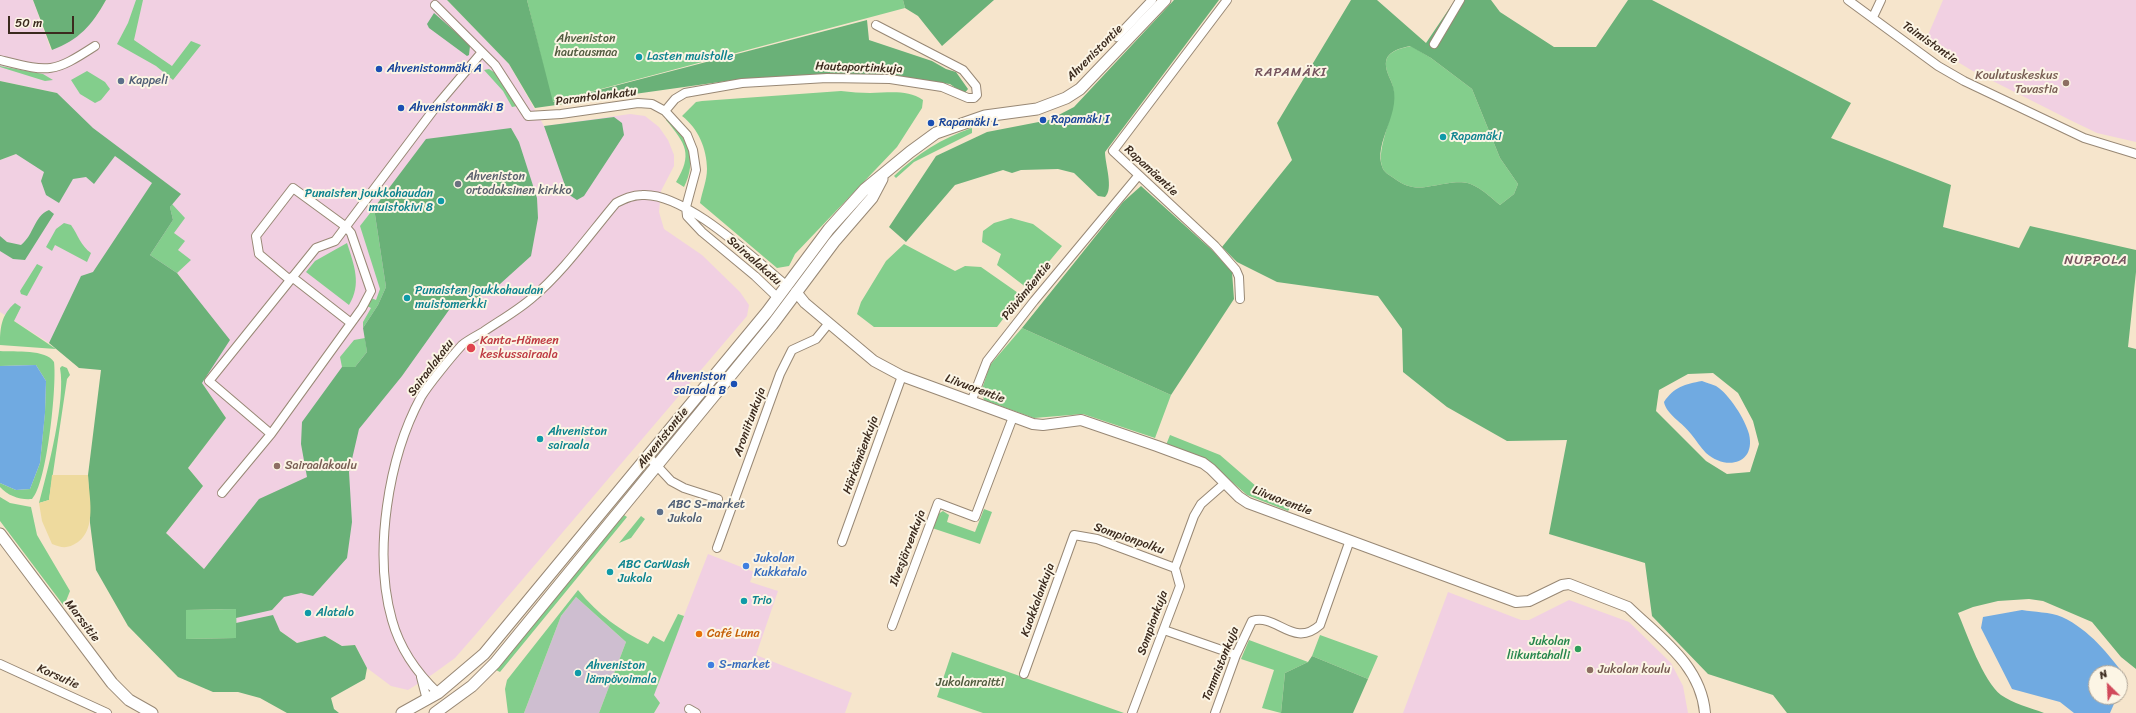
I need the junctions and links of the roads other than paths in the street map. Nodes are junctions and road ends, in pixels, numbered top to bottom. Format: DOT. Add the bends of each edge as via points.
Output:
graph roads {
  1 [pos="1152,0"];
  2 [pos="1165,0"];
  3 [pos="1227,0"];
  4 [pos="1460,0"];
  5 [pos="1848,0"];
  6 [pos="1881,0"];
  7 [pos="435,5"];
  8 [pos="1873,17"];
  9 [pos="876,25"];
  10 [pos="1117,37"];
  11 [pos="1434,44"];
  12 [pos="95,46"];
  13 [pos="482,52"];
  14 [pos="0,60"];
  15 [pos="665,111"];
  16 [pos="2136,154"];
  17 [pos="884,175"];
  18 [pos="1138,176"];
  19 [pos="686,207"];
  20 [pos="345,226"];
  21 [pos="291,279"];
  22 [pos="786,285"];
  23 [pos="796,292"];
  24 [pos="778,297"];
  25 [pos="1240,299"];
  26 [pos="805,303"];
  27 [pos="788,304"];
  28 [pos="351,323"];
  29 [pos="829,323"];
  30 [pos="902,376"];
  31 [pos="971,402"];
  32 [pos="1013,417"];
  33 [pos="271,434"];
  34 [pos="647,455"];
  35 [pos="658,465"];
  36 [pos="1225,484"];
  37 [pos="222,493"];
  38 [pos="718,498"];
  39 [pos="0,534"];
  40 [pos="1074,535"];
  41 [pos="1350,540"];
  42 [pos="842,542"];
  43 [pos="717,548"];
  44 [pos="1175,568"];
  45 [pos="892,626"];
  46 [pos="1164,630"];
  47 [pos="1236,655"];
  48 [pos="0,664"];
  49 [pos="1024,674"];
  50 [pos="421,676"];
  51 [pos="438,693"];
  52 [pos="427,700"];
  53 [pos="450,709"];
  54 [pos="147,712"];
  55 [pos="106,713"];
  56 [pos="402,713"];
  57 [pos="434,713"];
  58 [pos="1132,713"];
  59 [pos="1215,713"];
  60 [pos="1705,713"];
  1 -- 10 [label="street"];
  2 -- 17 [label="main road, Ahvenistontie" via="1084,84 1066,98 1037,109 985,116 936,133"];
  3 -- 18 [label="street, Rapamäentie" via="1113,151"];
  4 -- 11 [label="street"];
  5 -- 8 [label="street, Taimistontie"];
  6 -- 8 [label="street"];
  7 -- 13 [label="street"];
  8 -- 16 [label="street, Taimistontie" via="1938,66 1964,81 2084,138"];
  9 -- 15 [label="street, Hautaportinkuja" via="963,70 976,86 977,96 968,98 942,87 890,79 827,78 742,83 685,93 675,98"];
  12 -- 14 [label="street" via="57,68 40,69"];
  13 -- 15 [label="street, Parantolankatu" via="495,65 528,116 638,104 652,104"];
  13 -- 20 [label="street" via="438,104"];
  15 -- 19 [label="street" via="687,134 693,150 696,170"];
  17 -- 22 [label="main road, Ahvenistontie" via="865,189 829,229"];
  17 -- 23 [label="main road, Ahvenistontie" via="872,198"];
  18 -- 25 [label="street, Rapamäentie" via="1216,246 1236,270"];
  18 -- 31 [label="street, Päivämäentie" via="986,361"];
  19 -- 22 [label="street, Sairaalakatu"];
  19 -- 24 [label="street, Sairaalakatu" via="687,216 694,225"];
  19 -- 50 [label="street, Sairaalakatu" via="644,194 628,197 616,203 547,285 510,315 463,344 422,396 411,419 396,468 384,532 383,559 392,620 398,636"];
  20 -- 21 [label="street" via="335,240 316,248"];
  20 -- 21 [label="street" via="293,188 256,236 259,254"];
  20 -- 28 [label="street" via="351,233 371,291"];
  21 -- 28 [label="street"];
  21 -- 33 [label="street" via="209,380"];
  22 -- 23 [label="main road"];
  22 -- 24 [label="main road, Ahvenistontie"];
  23 -- 26 [label="street, Liivuorentie"];
  23 -- 27 [label="main road, Ahvenistontie"];
  24 -- 27 [label="main road"];
  24 -- 34 [label="main road, Ahvenistontie"];
  26 -- 27 [label="street"];
  26 -- 29 [label="street, Liivuorentie"];
  27 -- 35 [label="main road, Ahvenistontie"];
  28 -- 33 [label="street"];
  29 -- 30 [label="street, Liivuorentie" via="874,361"];
  29 -- 43 [label="street, Aroniitunkuja" via="816,339 792,350 780,374"];
  30 -- 31 [label="street, Liivuorentie"];
  30 -- 42 [label="street, Härkämäenkuja"];
  31 -- 32 [label="street, Liivuorentie"];
  32 -- 36 [label="street, Liivuorentie" via="1038,425 1086,421 1203,463"];
  32 -- 45 [label="street, Ilvesjärvenkuja" via="975,517 938,503"];
  33 -- 37 [label="street"];
  34 -- 35 [label="street"];
  34 -- 51 [label="main road, Ahvenistontie" via="484,654"];
  35 -- 38 [label="street" via="671,481 684,488"];
  35 -- 53 [label="main road, Ahvenistontie" via="495,663"];
  36 -- 41 [label="street, Liivuorentie" via="1248,503"];
  36 -- 44 [label="street" via="1201,504"];
  39 -- 54 [label="main road, Marssitie" via="112,683 129,700"];
  40 -- 44 [label="street, Sompionpolku" via="1096,539"];
  40 -- 49 [label="street, Kuokkalankuja"];
  41 -- 47 [label="street, Tammistonkuja" via="1320,625 1311,633 1300,635 1259,619 1252,621"];
  41 -- 60 [label="street, Liivuorentie" via="1516,602 1529,602 1568,584 1628,607 1684,660 1703,697"];
  44 -- 46 [label="street, Sompionkuja" via="1180,586"];
  46 -- 47 [label="street"];
  46 -- 58 [label="street, Sompionkuja"];
  47 -- 59 [label="street, Tammistonkuja"];
  48 -- 55 [label="street, Korsutie"];
  50 -- 51 [label="street"];
  50 -- 52 [label="street"];
  51 -- 52 [label="main road"];
  51 -- 53 [label="main road"];
  52 -- 56 [label="main road"];
  52 -- 57 [label="main road"];
  53 -- 57 [label="main road"];
}
